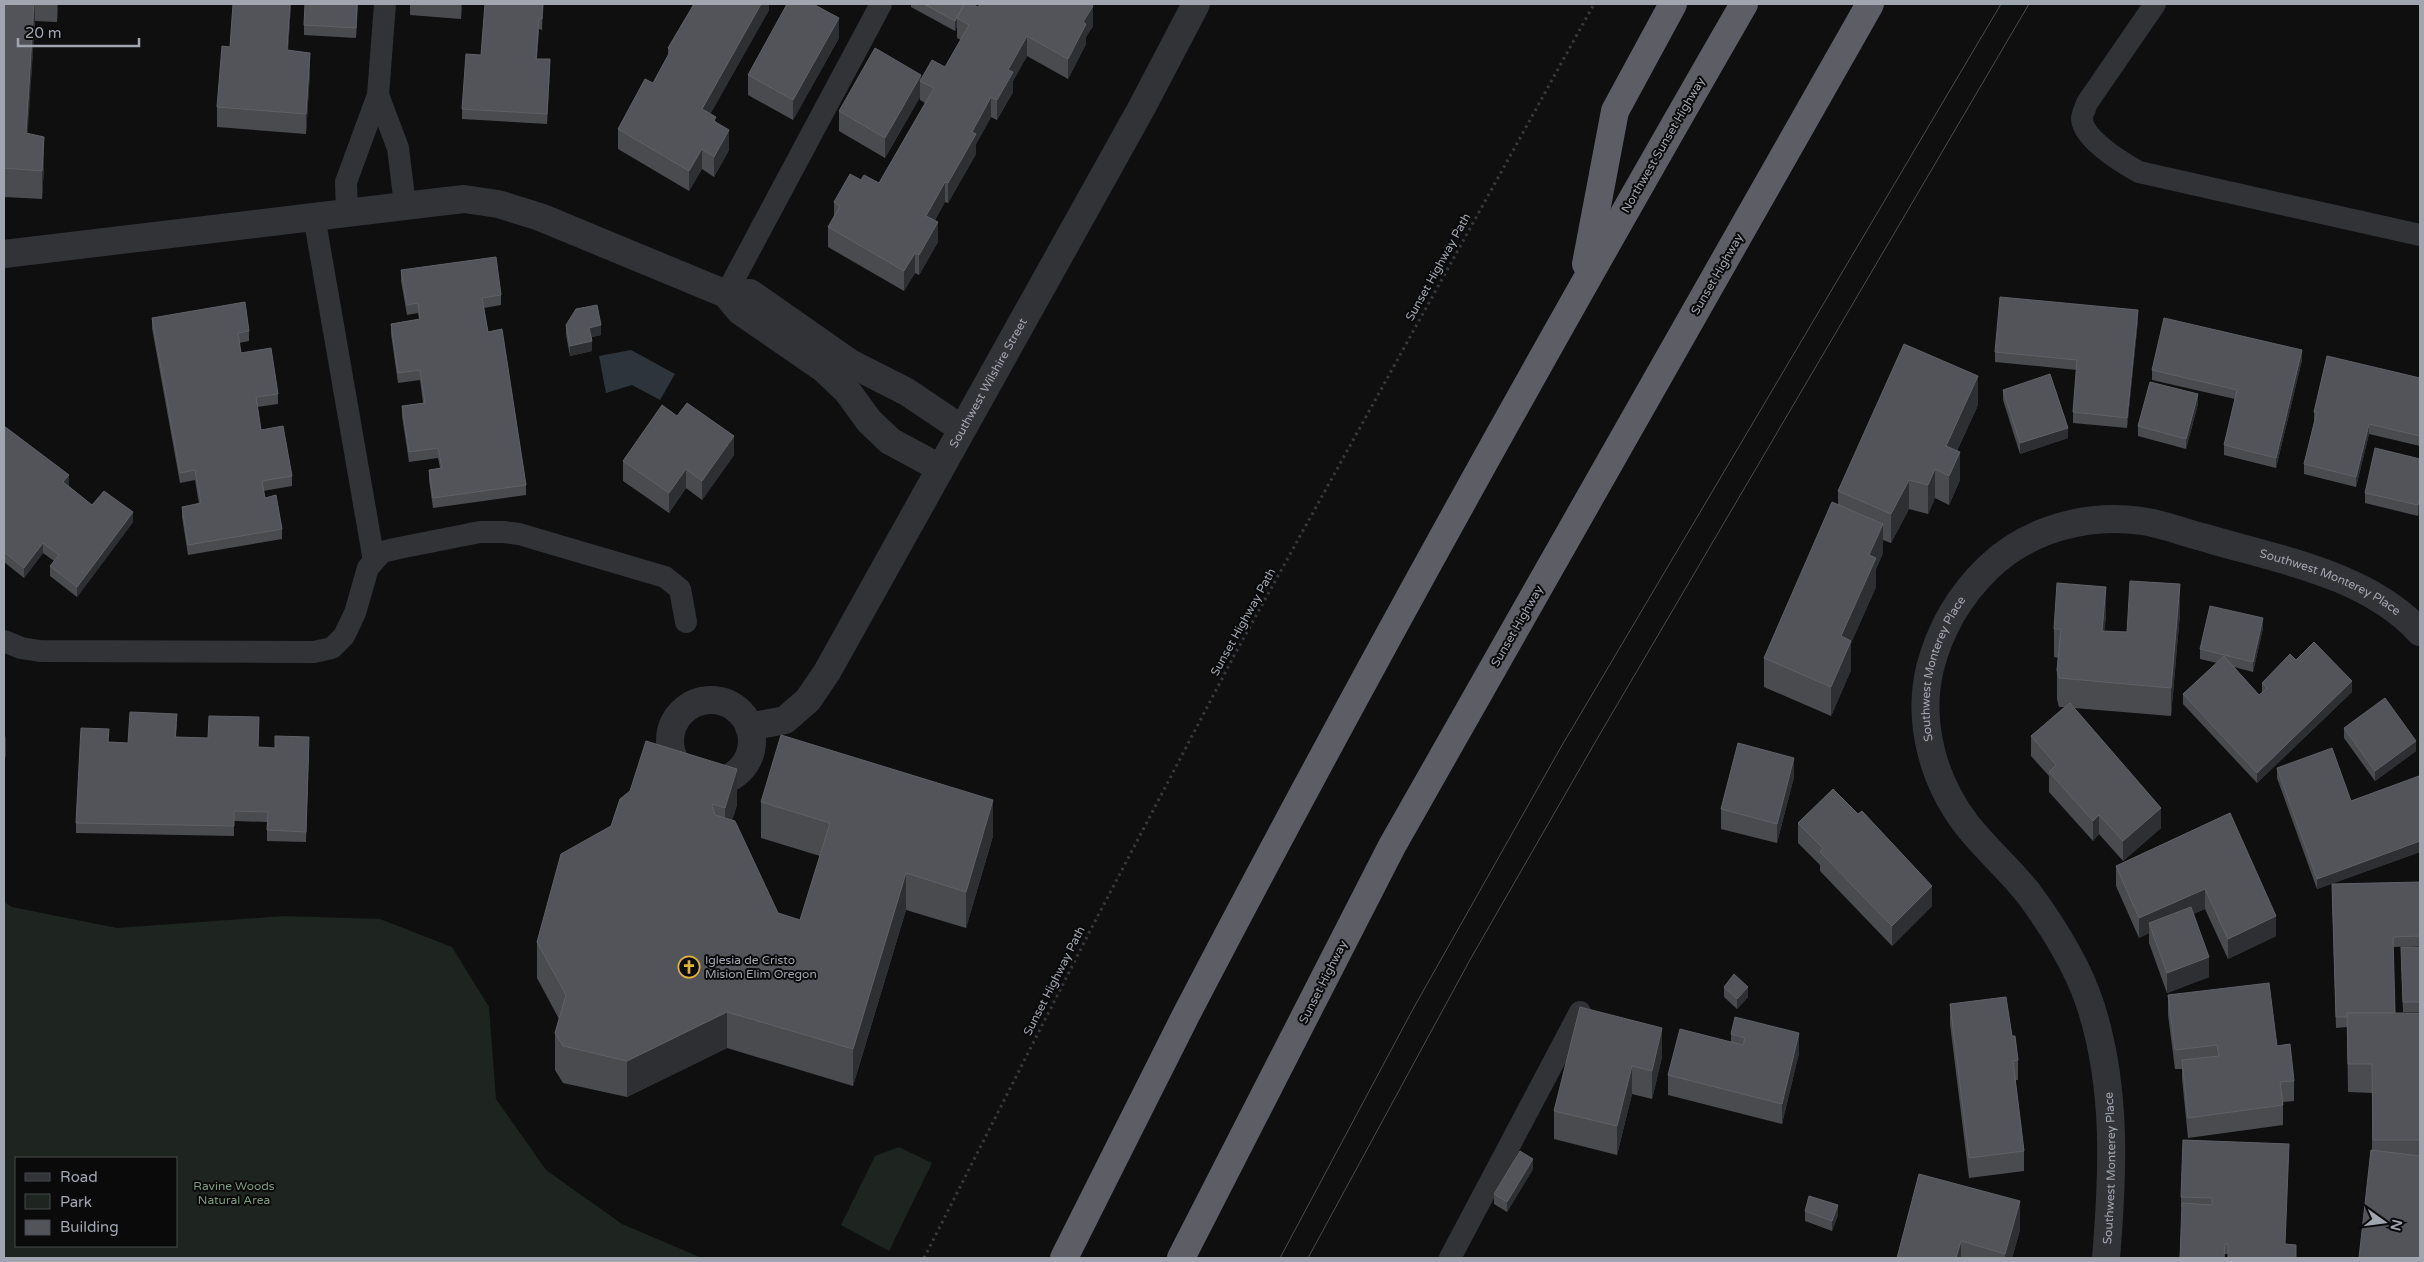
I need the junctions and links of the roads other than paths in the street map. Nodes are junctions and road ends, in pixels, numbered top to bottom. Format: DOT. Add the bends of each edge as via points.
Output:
graph roads {
  1 [pos="385,4"];
  2 [pos="881,4"];
  3 [pos="1196,4"];
  4 [pos="1672,4"];
  5 [pos="1744,4"];
  6 [pos="1870,4"];
  7 [pos="2155,4"];
  8 [pos="378,95"];
  9 [pos="405,205"];
  10 [pos="347,212"];
  11 [pos="314,216"];
  12 [pos="2420,235"];
  13 [pos="4,254"];
  14 [pos="1582,286"];
  15 [pos="726,294"];
  16 [pos="962,429"];
  17 [pos="940,468"];
  18 [pos="374,561"];
  19 [pos="686,622"];
  20 [pos="2420,632"];
  21 [pos="4,641"];
  22 [pos="749,727"];
  23 [pos="1580,1012"];
  24 [pos="1064,1258"];
  25 [pos="1181,1258"];
  26 [pos="1450,1258"];
  27 [pos="2106,1258"];
  1 -- 8 [label="lane"];
  2 -- 15 [label="lane"];
  3 -- 16 [label="street, Southwest Wilshire Street" via="1151,92"];
  4 -- 14 [label="highway" via="1615,111"];
  5 -- 14 [label="highway, Northwest Sunset Highway"];
  6 -- 25 [label="highway, Sunset Highway" via="1392,846"];
  7 -- 12 [label="lane" via="2087,103 2082,118 2085,128 2114,158 2139,172"];
  8 -- 9 [label="lane" via="398,148"];
  8 -- 10 [label="lane" via="346,182"];
  9 -- 10 [label="street"];
  9 -- 15 [label="street" via="464,199 498,204 593,237"];
  10 -- 11 [label="street"];
  11 -- 13 [label="street"];
  11 -- 18 [label="lane"];
  14 -- 24 [label="highway" via="1312,779 1186,1016"];
  15 -- 16 [label="street" via="750,293 850,363 907,392"];
  15 -- 17 [label="street" via="740,311 824,369 890,440"];
  16 -- 17 [label="street, Southwest Wilshire Street"];
  17 -- 22 [label="street, Southwest Wilshire Street" via="827,672 808,700 785,720"];
  18 -- 19 [label="lane" via="382,552 471,534 519,534 664,577 680,589"];
  18 -- 21 [label="lane" via="368,568 355,613 344,636 332,648 314,652 40,651"];
  20 -- 27 [label="street, Southwest Monterey Place" via="2391,607 2337,578 2165,525 2120,518 2076,522 2032,537 1994,561 1963,595 1951,614 1941,634 1928,678 1926,715 1935,768 1968,827 2027,892 2052,927 2090,1004 2110,1089 2112,1132"];
  23 -- 26 [label="lane"];
}
